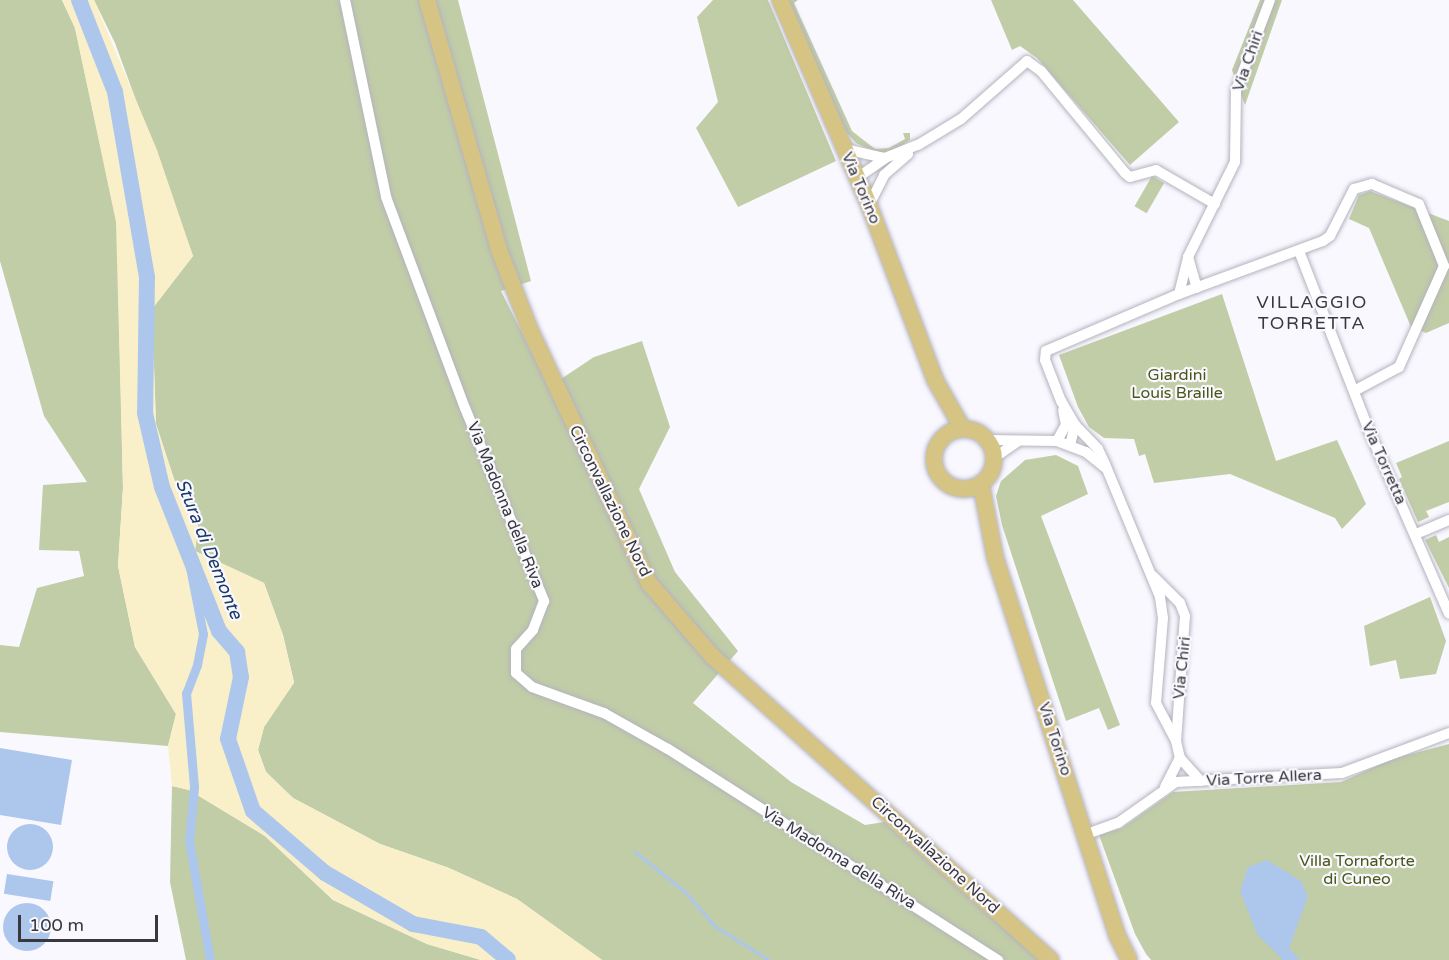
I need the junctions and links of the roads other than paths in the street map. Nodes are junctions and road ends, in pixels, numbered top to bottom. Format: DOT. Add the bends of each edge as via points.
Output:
graph roads {
  1 [pos="345,0"];
  2 [pos="427,0"];
  3 [pos="780,0"];
  4 [pos="1270,0"];
  5 [pos="918,145"];
  6 [pos="845,149"];
  7 [pos="885,158"];
  8 [pos="884,175"];
  9 [pos="857,178"];
  10 [pos="869,204"];
  11 [pos="1215,204"];
  12 [pos="1299,251"];
  13 [pos="1188,257"];
  14 [pos="1197,288"];
  15 [pos="1179,294"];
  16 [pos="935,380"];
  17 [pos="1354,391"];
  18 [pos="1061,401"];
  19 [pos="1075,425"];
  20 [pos="963,429"];
  21 [pos="946,435"];
  22 [pos="987,440"];
  23 [pos="1018,441"];
  24 [pos="1057,441"];
  25 [pos="1070,445"];
  26 [pos="994,458"];
  27 [pos="1107,469"];
  28 [pos="974,487"];
  29 [pos="1449,520"];
  30 [pos="1416,534"];
  31 [pos="1150,573"];
  32 [pos="1449,614"];
  33 [pos="1449,733"];
  34 [pos="1176,741"];
  35 [pos="1180,758"];
  36 [pos="1201,781"];
  37 [pos="1165,787"];
  38 [pos="1087,834"];
  39 [pos="1115,920"];
  40 [pos="998,960"];
  41 [pos="1051,960"];
  42 [pos="1129,960"];
  43 [pos="1139,960"];
  1 -- 40 [label="street, Via Madonna della Riva" via="386,197 465,408 544,601 533,630 516,648 516,673 532,687 604,713 668,749"];
  2 -- 41 [label="main road, Circonvallazione Nord" via="499,250 530,330 649,583 712,656"];
  3 -- 6 [label="main road, Via Torino"];
  4 -- 11 [label="street, Via Chiri" via="1236,90 1237,151"];
  5 -- 7 [label="street"];
  5 -- 8 [label="street"];
  5 -- 11 [label="street" via="961,119 1027,61 1041,71 1130,177 1156,170"];
  6 -- 7 [label="street"];
  6 -- 9 [label="main road, Via Torino"];
  7 -- 9 [label="street"];
  8 -- 9 [label="street"];
  8 -- 10 [label="street"];
  9 -- 10 [label="main road, Via Torino"];
  10 -- 16 [label="main road, Via Torino"];
  11 -- 13 [label="street, Via Chiri"];
  12 -- 14 [label="street"];
  12 -- 17 [label="street, Via Torretta"];
  12 -- 17 [label="street" via="1330,236 1348,197 1361,186 1372,184 1410,197 1423,210 1444,266 1442,274 1399,367"];
  13 -- 14 [label="street"];
  13 -- 15 [label="street, Via Chiri"];
  14 -- 15 [label="street"];
  15 -- 18 [label="street, Via Chiri" via="1046,351 1045,360"];
  16 -- 20 [label="main road, Via Torino"];
  16 -- 21 [label="main road, Via Torino"];
  17 -- 30 [label="street, Via Torretta"];
  18 -- 19 [label="street, Via Chiri"];
  18 -- 24 [label="street, Via Chiri" via="1066,425"];
  19 -- 25 [label="street"];
  19 -- 27 [label="street, Via Chiri" via="1098,449"];
  20 -- 21 [label="main road"];
  20 -- 22 [label="main road" via="977,432"];
  21 -- 28 [label="main road" via="934,453 935,467 947,485"];
  22 -- 23 [label="street"];
  22 -- 26 [label="main road"];
  23 -- 24 [label="street"];
  23 -- 26 [label="street"];
  24 -- 25 [label="street"];
  25 -- 27 [label="street"];
  26 -- 28 [label="main road" via="992,470"];
  27 -- 31 [label="street, Via Chiri"];
  28 -- 38 [label="main road, Via Torino"];
  29 -- 30 [label="street"];
  30 -- 32 [label="street, Via Torretta"];
  31 -- 34 [label="street, Via Chiri" via="1163,618 1156,704"];
  31 -- 34 [label="street, Via Chiri" via="1180,603 1185,616"];
  33 -- 36 [label="street, Via Torre Allera" via="1342,773"];
  34 -- 35 [label="street, Via Chiri"];
  35 -- 36 [label="street, Via Chiri"];
  35 -- 37 [label="street"];
  36 -- 37 [label="street, Via Torre Allera"];
  37 -- 38 [label="street, Via Torre Allera" via="1118,823"];
  38 -- 39 [label="main road, Via Torino"];
  39 -- 42 [label="main road, Via Torino"];
  39 -- 43 [label="main road, Via Torino"];
}
